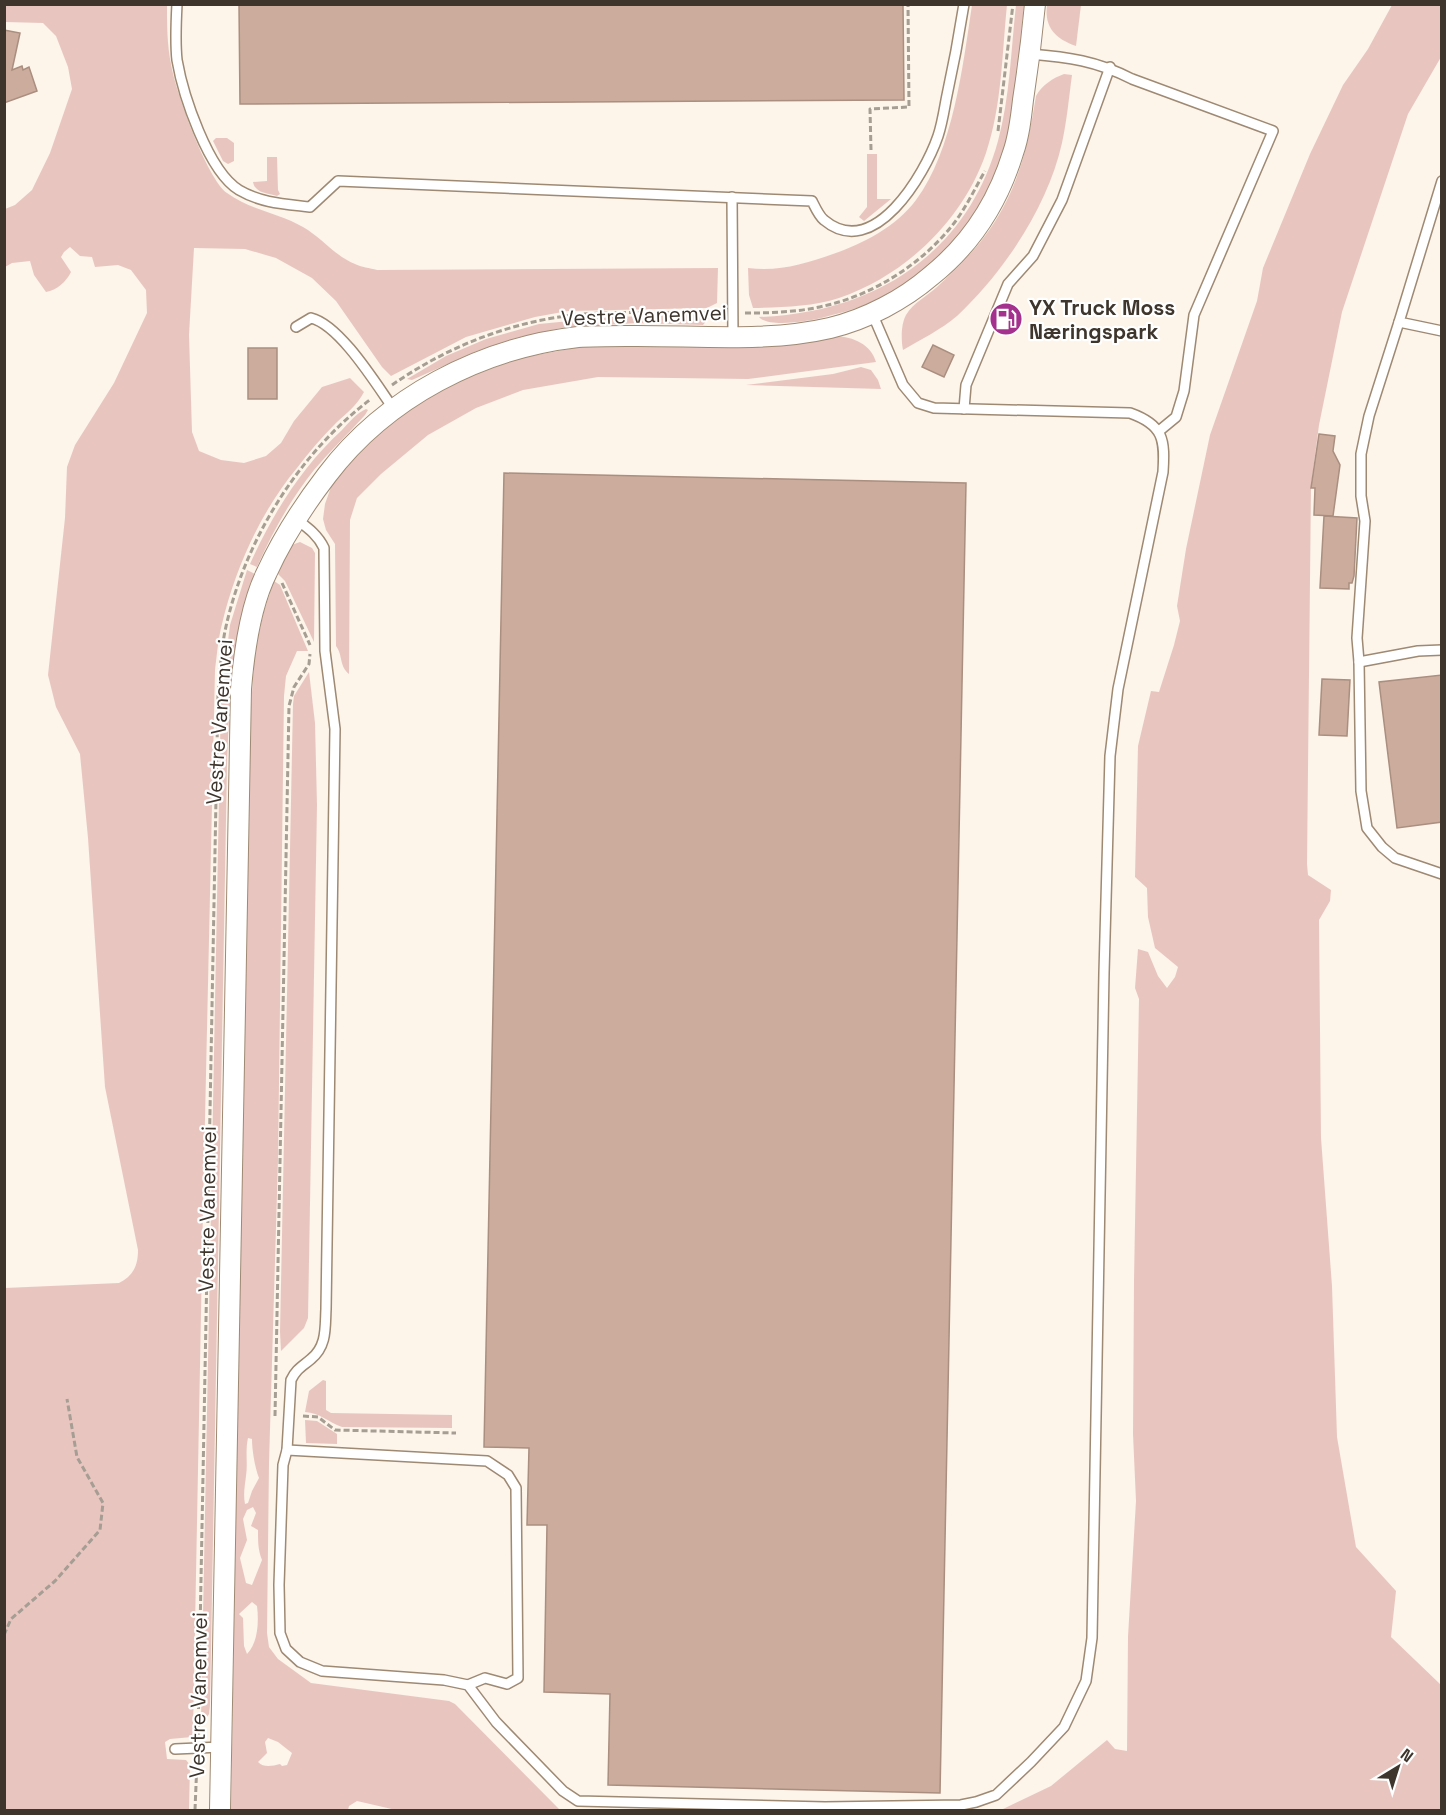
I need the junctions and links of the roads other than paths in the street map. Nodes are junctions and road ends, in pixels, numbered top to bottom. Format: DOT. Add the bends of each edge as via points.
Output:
graph roads {
  1 [pos="177,4"];
  2 [pos="964,4"];
  3 [pos="1035,4"];
  4 [pos="1030,54"];
  5 [pos="1110,67"];
  6 [pos="1442,180"];
  7 [pos="732,197"];
  8 [pos="871,313"];
  9 [pos="1399,322"];
  10 [pos="296,327"];
  11 [pos="1442,331"];
  12 [pos="733,336"];
  13 [pos="393,408"];
  14 [pos="964,409"];
  15 [pos="1159,431"];
  16 [pos="296,519"];
  17 [pos="1442,650"];
  18 [pos="1359,662"];
  19 [pos="1442,874"];
  20 [pos="287,1450"];
  21 [pos="468,1684"];
  22 [pos="221,1747"];
  23 [pos="175,1749"];
  24 [pos="220,1810"];
  1 -- 7 [label="lane" via="177,59 205,145 222,176 262,201 310,207 339,181"];
  2 -- 7 [label="lane" via="939,135 911,190 891,212 869,228 841,230 823,219 812,201"];
  3 -- 4 [label="street, Vestre Vanemvei"];
  4 -- 5 [label="lane" via="1075,58"];
  4 -- 8 [label="street, Vestre Vanemvei" via="1014,150 984,218 940,269 894,303"];
  5 -- 14 [label="lane" via="1062,200 1033,256 1008,284 966,385"];
  5 -- 15 [label="lane" via="1132,79 1273,130 1194,315 1184,391 1176,417"];
  6 -- 9 [label="lane"];
  7 -- 12 [label="lane"];
  8 -- 12 [label="street, Vestre Vanemvei" via="805,332"];
  8 -- 14 [label="lane" via="903,385 918,403"];
  9 -- 11 [label="lane"];
  9 -- 18 [label="lane" via="1361,454 1365,520 1357,638"];
  10 -- 13 [label="lane" via="311,318 327,326"];
  12 -- 13 [label="street, Vestre Vanemvei" via="582,337 535,345 473,365"];
  13 -- 16 [label="street, Vestre Vanemvei" via="344,452"];
  14 -- 15 [label="lane" via="1130,413 1145,418"];
  15 -- 21 [label="lane" via="1165,446 1163,472 1118,689 1110,756 1092,1638 1086,1681 1064,1727 996,1795 961,1805 825,1807 578,1801 563,1791 503,1729"];
  16 -- 20 [label="lane" via="320,539 324,548 325,651 335,729 324,1341 291,1380"];
  16 -- 22 [label="street, Vestre Vanemvei" via="265,574 246,646 241,688"];
  17 -- 18 [label="lane"];
  18 -- 19 [label="lane" via="1361,791 1367,828 1395,858"];
  20 -- 21 [label="lane" via="283,1465 279,1585 280,1633 286,1649 300,1662 322,1671"];
  20 -- 21 [label="lane" via="487,1461 508,1475 516,1488 518,1678 507,1684 485,1678"];
  22 -- 23 [label="lane"];
  22 -- 24 [label="street, Vestre Vanemvei"];
}
